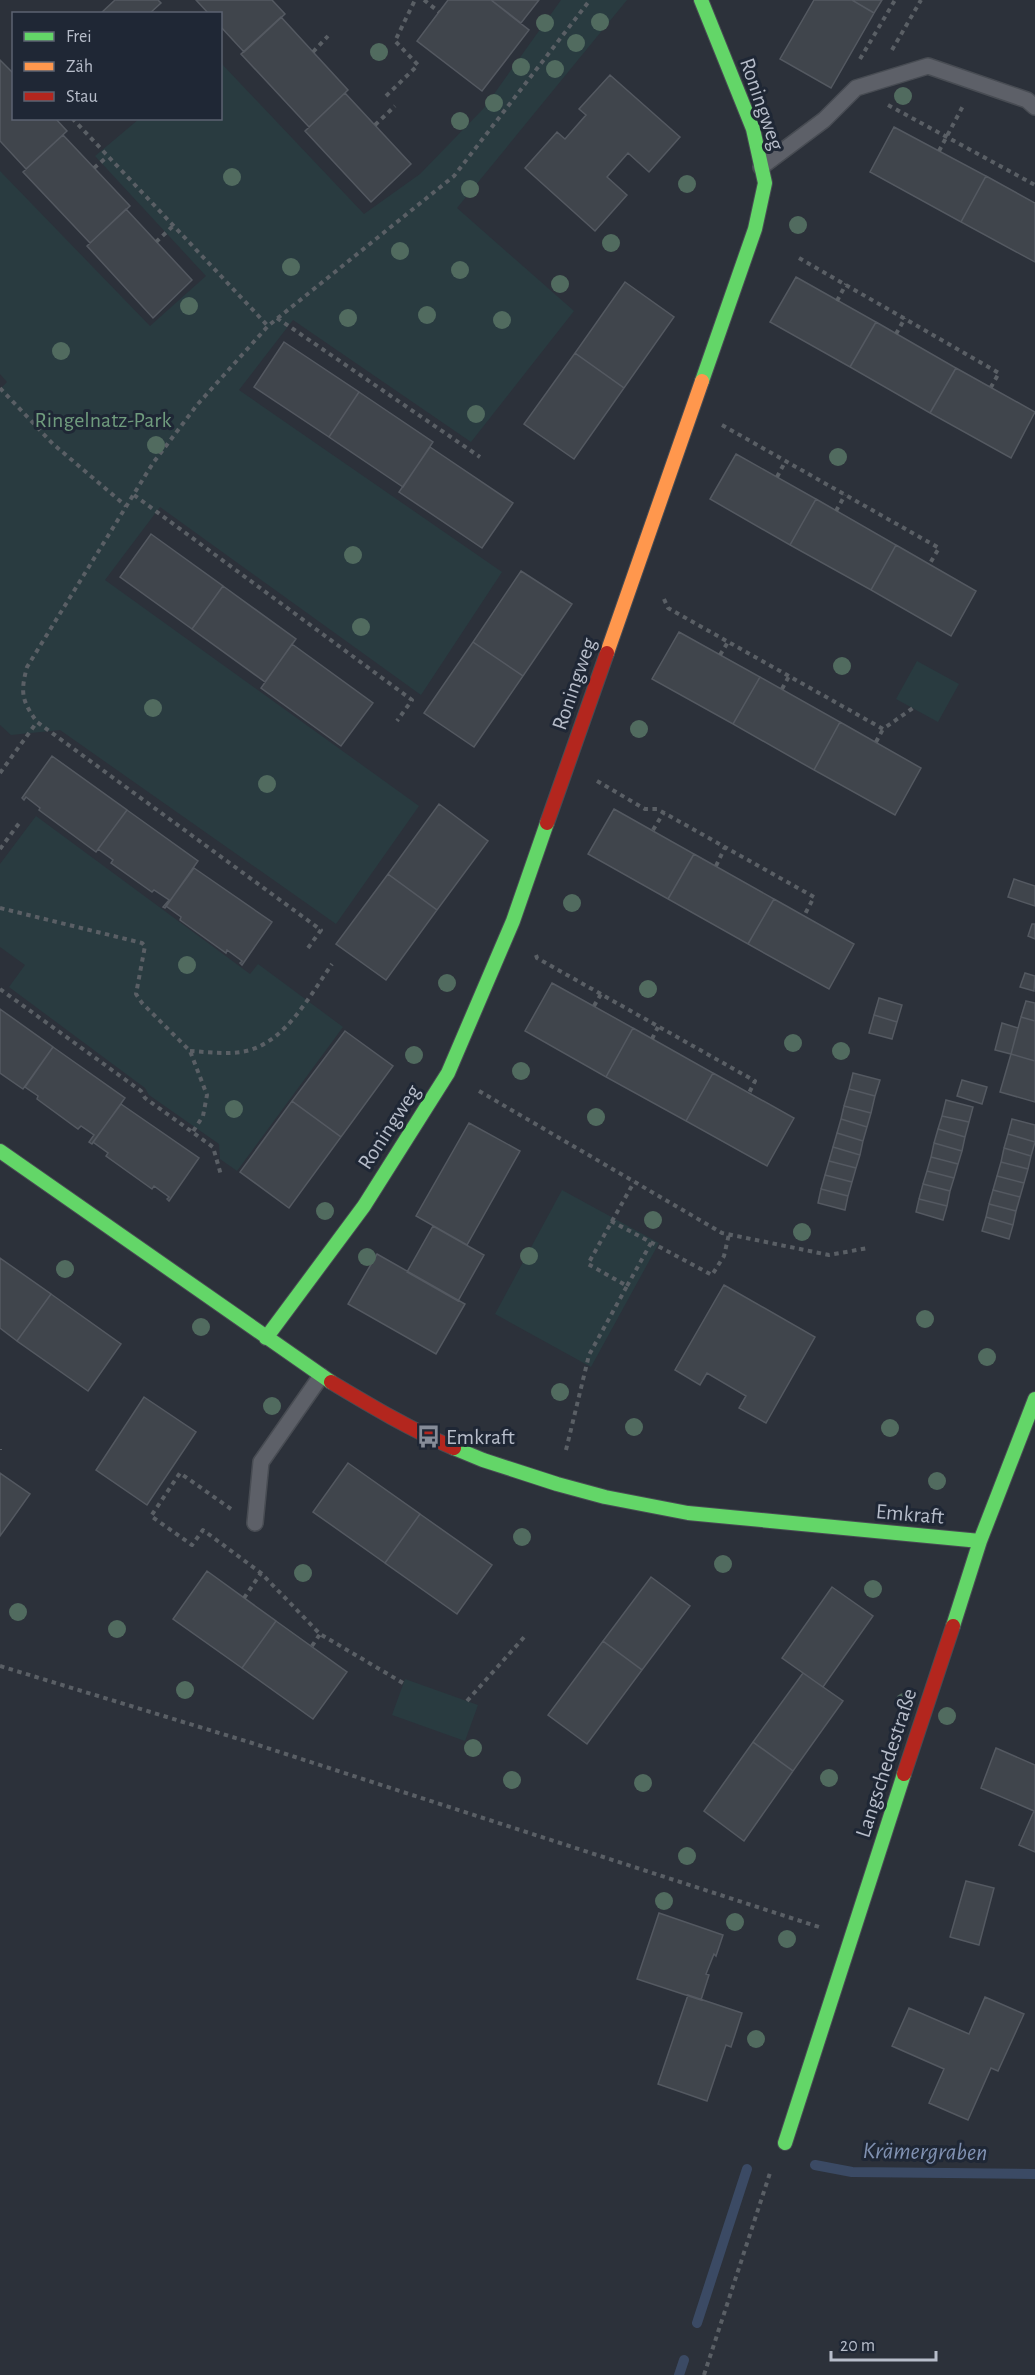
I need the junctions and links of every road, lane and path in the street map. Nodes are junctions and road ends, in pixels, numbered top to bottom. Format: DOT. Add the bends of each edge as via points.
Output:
graph roads {
  1 [pos="415,0"];
  2 [pos="424,0"];
  3 [pos="590,0"];
  4 [pos="701,0"];
  5 [pos="895,0"];
  6 [pos="921,0"];
  7 [pos="439,12"];
  8 [pos="328,36"];
  9 [pos="313,52"];
  10 [pos="876,77"];
  11 [pos="972,81"];
  12 [pos="856,88"];
  13 [pos="386,96"];
  14 [pos="395,106"];
  15 [pos="1035,107"];
  16 [pos="74,120"];
  17 [pos="375,125"];
  18 [pos="946,137"];
  19 [pos="939,151"];
  20 [pos="108,157"];
  21 [pos="761,166"];
  22 [pos="94,168"];
  23 [pos="1035,185"];
  24 [pos="173,226"];
  25 [pos="156,242"];
  26 [pos="799,258"];
  27 [pos="846,284"];
  28 [pos="837,301"];
  29 [pos="277,318"];
  30 [pos="905,318"];
  31 [pos="268,326"];
  32 [pos="896,334"];
  33 [pos="991,387"];
  34 [pos="0,388"];
  35 [pos="720,418"];
  36 [pos="480,458"];
  37 [pos="785,462"];
  38 [pos="777,477"];
  39 [pos="134,495"];
  40 [pos="845,495"];
  41 [pos="126,506"];
  42 [pos="836,511"];
  43 [pos="929,564"];
  44 [pos="660,590"];
  45 [pos="728,642"];
  46 [pos="720,655"];
  47 [pos="789,676"];
  48 [pos="782,689"];
  49 [pos="913,708"];
  50 [pos="37,722"];
  51 [pos="397,722"];
  52 [pos="883,729"];
  53 [pos="876,742"];
  54 [pos="0,773"];
  55 [pos="597,776"];
  56 [pos="664,812"];
  57 [pos="20,822"];
  58 [pos="653,830"];
  59 [pos="726,847"];
  60 [pos="0,849"];
  61 [pos="716,866"];
  62 [pos="0,908"];
  63 [pos="804,916"];
  64 [pos="308,948"];
  65 [pos="536,951"];
  66 [pos="332,964"];
  67 [pos="0,989"];
  68 [pos="601,994"];
  69 [pos="594,1006"];
  70 [pos="658,1027"];
  71 [pos="651,1039"];
  72 [pos="190,1052"];
  73 [pos="448,1073"];
  74 [pos="749,1093"];
  75 [pos="192,1133"];
  76 [pos="0,1151"];
  77 [pos="221,1174"];
  78 [pos="634,1182"];
  79 [pos="611,1221"];
  80 [pos="729,1234"];
  81 [pos="651,1243"];
  82 [pos="868,1248"];
  83 [pos="627,1286"];
  84 [pos="266,1338"];
  85 [pos="321,1376"];
  86 [pos="1035,1399"];
  87 [pos="557,1484"];
  88 [pos="255,1523"];
  89 [pos="980,1541"];
  90 [pos="261,1574"];
  91 [pos="244,1598"];
  92 [pos="320,1634"];
  93 [pos="525,1635"];
  94 [pos="312,1646"];
  95 [pos="0,1666"];
  96 [pos="403,1683"];
  97 [pos="467,1701"];
  98 [pos="851,1938"];
  99 [pos="785,2143"];
  100 [pos="704,2375"];
  1 -- 13 [label="path" via="395,40 418,65"];
  2 -- 7 [label="path"];
  3 -- 29 [label="path" via="454,176"];
  4 -- 21 [label="street, Roningweg" via="753,129"];
  5 -- 10 [label="path" via="859,61"];
  6 -- 10 [label="path"];
  8 -- 9 [label="path"];
  10 -- 11 [label="lane" via="928,66"];
  10 -- 12 [label="lane"];
  11 -- 15 [label="lane" via="1027,100"];
  11 -- 18 [label="path"];
  12 -- 18 [label="path"];
  12 -- 21 [label="lane" via="824,120"];
  14 -- 17 [label="path"];
  16 -- 20 [label="path"];
  18 -- 19 [label="path"];
  18 -- 23 [label="path"];
  20 -- 22 [label="path"];
  20 -- 24 [label="path"];
  21 -- 73 [label="street, Roningweg" via="765,183 753,235 513,921"];
  24 -- 25 [label="path"];
  24 -- 31 [label="path"];
  26 -- 27 [label="path"];
  27 -- 28 [label="path"];
  27 -- 30 [label="path"];
  29 -- 31 [label="path"];
  29 -- 36 [label="path"];
  30 -- 32 [label="path"];
  30 -- 33 [label="path" via="999,373"];
  31 -- 39 [label="path" via="197,405"];
  34 -- 41 [label="path" via="53,444"];
  35 -- 37 [label="path" via="722,426"];
  37 -- 38 [label="path"];
  37 -- 40 [label="path"];
  39 -- 41 [label="path"];
  39 -- 51 [label="path" via="412,700"];
  40 -- 42 [label="path"];
  40 -- 43 [label="path" via="939,548"];
  41 -- 50 [label="path" via="27,667 21,688 25,706"];
  44 -- 45 [label="path" via="668,608"];
  45 -- 46 [label="path"];
  45 -- 47 [label="path"];
  47 -- 48 [label="path"];
  47 -- 52 [label="path"];
  49 -- 52 [label="path"];
  50 -- 54 [label="path"];
  50 -- 64 [label="path" via="321,930"];
  52 -- 53 [label="path"];
  55 -- 56 [label="path" via="597,783 645,809"];
  56 -- 58 [label="path"];
  56 -- 59 [label="path"];
  57 -- 60 [label="path"];
  59 -- 61 [label="path"];
  59 -- 63 [label="path" via="814,897"];
  62 -- 72 [label="path" via="142,943 145,946 136,994"];
  65 -- 68 [label="path" via="537,958"];
  66 -- 72 [label="path" via="287,1026 265,1044 247,1051"];
  67 -- 75 [label="path"];
  68 -- 69 [label="path"];
  68 -- 70 [label="path"];
  70 -- 71 [label="path"];
  70 -- 74 [label="path" via="755,1081"];
  72 -- 75 [label="path" via="207,1095 203,1116"];
  73 -- 78 [label="path"];
  73 -- 84 [label="street, Roningweg" via="364,1206"];
  75 -- 77 [label="path" via="213,1147"];
  76 -- 84 [label="street, Emkraft"];
  78 -- 79 [label="path"];
  78 -- 80 [label="path"];
  79 -- 81 [label="path"];
  79 -- 83 [label="path" via="588,1264"];
  80 -- 81 [label="path" via="724,1256 712,1275"];
  80 -- 82 [label="path" via="829,1255"];
  81 -- 83 [label="path"];
  83 -- 87 [label="path" via="589,1355"];
  84 -- 85 [label="street, Emkraft"];
  85 -- 87 [label="street, Emkraft" via="428,1437"];
  85 -- 88 [label="lane" via="261,1462"];
  86 -- 89 [label="street, Langschedestraße"];
  87 -- 89 [label="street, Emkraft" via="688,1513"];
  88 -- 90 [label="path" via="180,1473 151,1516 192,1545 203,1530"];
  89 -- 98 [label="street, Langschedestraße"];
  90 -- 91 [label="path"];
  90 -- 92 [label="path"];
  92 -- 94 [label="path"];
  92 -- 96 [label="path"];
  93 -- 97 [label="path"];
  95 -- 98 [label="path"];
  98 -- 99 [label="street, Langschedestraße"];
  99 -- 100 [label="path" via="765,2183"];
}
